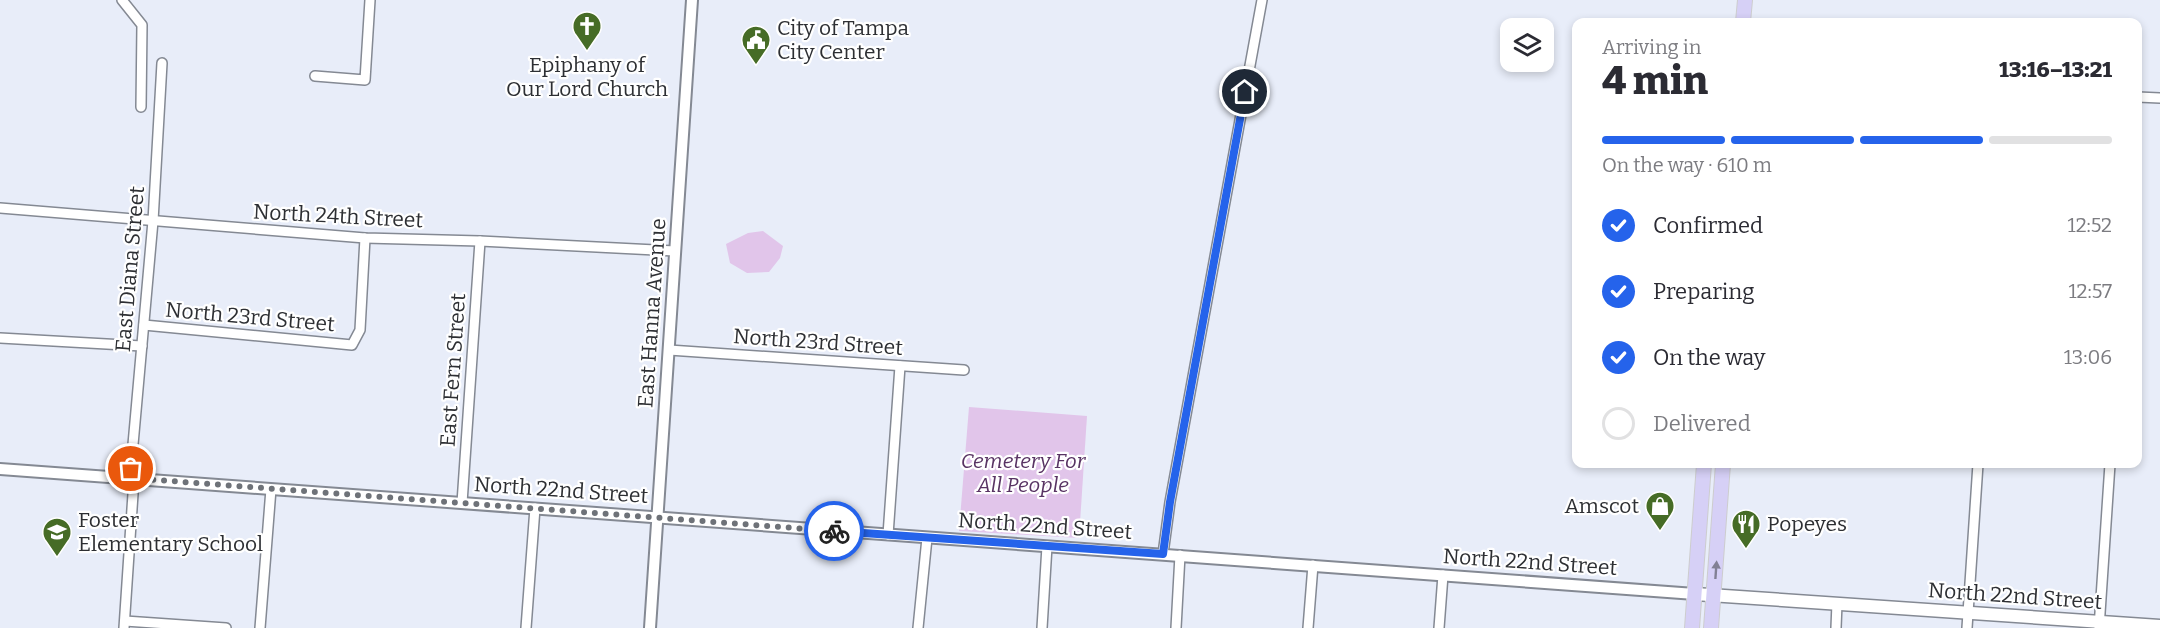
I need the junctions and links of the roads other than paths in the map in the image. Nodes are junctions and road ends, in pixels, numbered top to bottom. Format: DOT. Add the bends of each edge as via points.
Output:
graph roads {
  1 [pos="122,0"];
  2 [pos="370,0"];
  3 [pos="692,0"];
  4 [pos="1262,0"];
  5 [pos="1745,0"];
  6 [pos="1743,18"];
  7 [pos="162,63"];
  8 [pos="315,76"];
  9 [pos="2142,97"];
  10 [pos="2160,98"];
  11 [pos="141,106"];
  12 [pos="0,208"];
  13 [pos="153,221"];
  14 [pos="365,238"];
  15 [pos="480,241"];
  16 [pos="675,251"];
  17 [pos="144,325"];
  18 [pos="0,338"];
  19 [pos="142,346"];
  20 [pos="669,350"];
  21 [pos="900,366"];
  22 [pos="964,370"];
  23 [pos="1704,468"];
  24 [pos="1723,468"];
  25 [pos="1978,468"];
  26 [pos="2110,468"];
  27 [pos="0,469"];
  28 [pos="132,478"];
  29 [pos="272,489"];
  30 [pos="462,503"];
  31 [pos="535,508"];
  32 [pos="658,517"];
  33 [pos="888,535"];
  34 [pos="927,538"];
  35 [pos="1047,546"];
  36 [pos="1163,554"];
  37 [pos="1180,555"];
  38 [pos="1313,565"];
  39 [pos="1443,575"];
  40 [pos="1695,594"];
  41 [pos="1714,594"];
  42 [pos="1837,603"];
  43 [pos="1968,612"];
  44 [pos="124,625"];
  45 [pos="2099,625"];
  46 [pos="2160,626"];
  47 [pos="226,628"];
  48 [pos="260,628"];
  49 [pos="526,628"];
  50 [pos="651,628"];
  51 [pos="918,628"];
  52 [pos="1042,628"];
  53 [pos="1176,628"];
  54 [pos="1308,628"];
  55 [pos="1439,628"];
  56 [pos="1692,628"];
  57 [pos="1712,628"];
  58 [pos="1836,628"];
  59 [pos="1967,628"];
  1 -- 11 [label="street" via="142,26"];
  2 -- 8 [label="street" via="365,80"];
  3 -- 16 [label="street, East Hanna Avenue"];
  4 -- 36 [label="street"];
  5 -- 6 [label="main road"];
  7 -- 13 [label="street, East Diana Street"];
  9 -- 10 [label="street"];
  12 -- 13 [label="street, North 24th Street"];
  13 -- 14 [label="street, North 24th Street"];
  13 -- 17 [label="street, East Diana Street"];
  14 -- 15 [label="street, North 24th Street"];
  14 -- 17 [label="street, North 23rd Street" via="360,330 352,345"];
  15 -- 16 [label="street, North 24th Street"];
  15 -- 30 [label="street, East Fern Street"];
  16 -- 20 [label="street, East Hanna Avenue"];
  17 -- 19 [label="street, East Diana Street"];
  18 -- 19 [label="street"];
  19 -- 28 [label="street, East Diana Street"];
  20 -- 21 [label="street, North 23rd Street"];
  20 -- 32 [label="street, East Hanna Avenue"];
  21 -- 22 [label="street, North 23rd Street"];
  21 -- 33 [label="street"];
  23 -- 40 [label="main road"];
  41 -- 24 [label="main road, one-way"];
  25 -- 43 [label="street"];
  26 -- 45 [label="street"];
  27 -- 28 [label="street, North 22nd Street"];
  28 -- 29 [label="street, North 22nd Street"];
  28 -- 44 [label="street, East Diana Street"];
  29 -- 30 [label="street, North 22nd Street"];
  29 -- 48 [label="street"];
  30 -- 31 [label="street, North 22nd Street"];
  31 -- 32 [label="street, North 22nd Street"];
  31 -- 49 [label="street"];
  32 -- 33 [label="street, North 22nd Street"];
  32 -- 50 [label="street, East Hanna Avenue"];
  33 -- 34 [label="street, North 22nd Street"];
  34 -- 35 [label="street, North 22nd Street"];
  34 -- 51 [label="street"];
  35 -- 36 [label="street, North 22nd Street"];
  35 -- 52 [label="street"];
  36 -- 37 [label="street, North 22nd Street"];
  37 -- 38 [label="street, North 22nd Street"];
  37 -- 53 [label="street"];
  38 -- 39 [label="street, North 22nd Street"];
  38 -- 54 [label="street"];
  39 -- 40 [label="street, North 22nd Street"];
  39 -- 55 [label="street"];
  40 -- 41 [label="main road, North 22nd Street"];
  40 -- 56 [label="main road"];
  41 -- 42 [label="main road, North 22nd Street"];
  41 -- 57 [label="main road"];
  42 -- 43 [label="main road, North 22nd Street"];
  42 -- 58 [label="street"];
  43 -- 45 [label="main road, North 22nd Street"];
  43 -- 59 [label="street"];
  44 -- 47 [label="street"];
  45 -- 46 [label="main road, North 22nd Street"];
}
